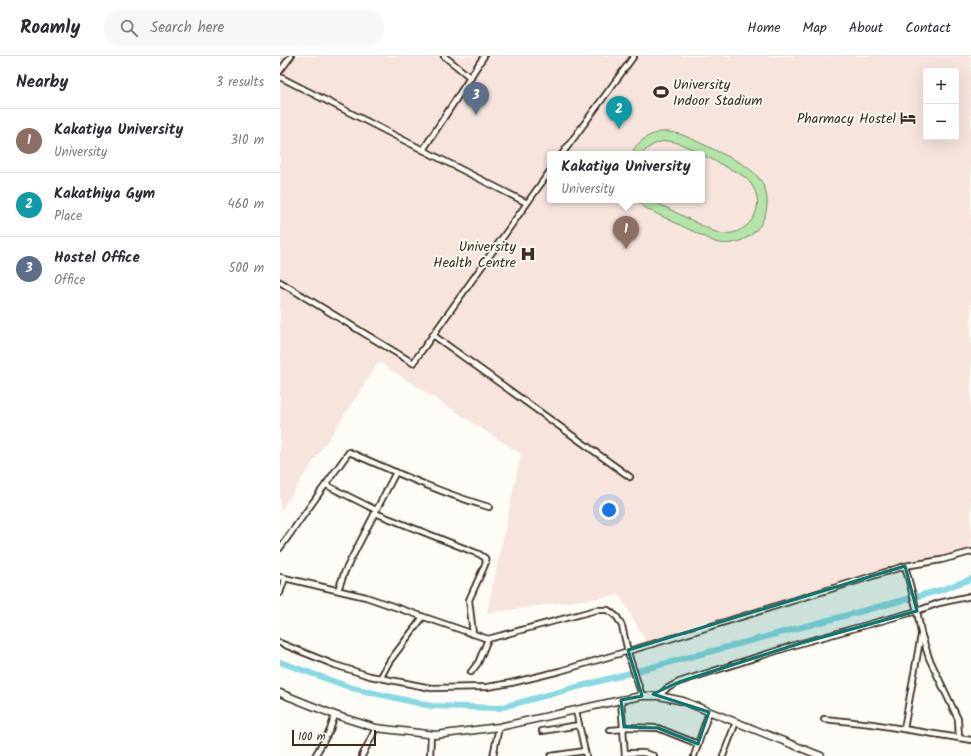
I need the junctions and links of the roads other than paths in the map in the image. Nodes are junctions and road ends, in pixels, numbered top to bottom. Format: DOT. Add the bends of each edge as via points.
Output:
graph roads {
  1 [pos="291,56"];
  2 [pos="444,56"];
  3 [pos="484,56"];
  4 [pos="634,56"];
  5 [pos="280,71"];
  6 [pos="280,77"];
  7 [pos="471,78"];
  8 [pos="423,150"];
  9 [pos="564,151"];
  10 [pos="547,175"];
  11 [pos="526,203"];
  12 [pos="280,282"];
  13 [pos="432,335"];
  14 [pos="396,472"];
  15 [pos="630,477"];
  16 [pos="326,485"];
  17 [pos="489,507"];
  18 [pos="376,512"];
  19 [pos="280,548"];
  20 [pos="971,552"];
  21 [pos="905,566"];
  22 [pos="282,578"];
  23 [pos="338,590"];
  24 [pos="280,593"];
  25 [pos="971,596"];
  26 [pos="917,609"];
  27 [pos="423,617"];
  28 [pos="921,633"];
  29 [pos="473,634"];
  30 [pos="488,640"];
  31 [pos="280,643"];
  32 [pos="628,653"];
  33 [pos="471,672"];
  34 [pos="381,677"];
  35 [pos="280,693"];
  36 [pos="642,696"];
  37 [pos="659,696"];
  38 [pos="621,700"];
  39 [pos="576,710"];
  40 [pos="710,712"];
  41 [pos="335,715"];
  42 [pos="824,719"];
  43 [pos="736,722"];
  44 [pos="579,725"];
  45 [pos="499,727"];
  46 [pos="376,728"];
  47 [pos="624,728"];
  48 [pos="904,729"];
  49 [pos="610,730"];
  50 [pos="542,731"];
  51 [pos="431,734"];
  52 [pos="959,738"];
  53 [pos="971,740"];
  54 [pos="698,744"];
  55 [pos="805,753"];
  56 [pos="585,754"];
  57 [pos="625,754"];
  58 [pos="561,755"];
  59 [pos="315,756"];
  60 [pos="362,756"];
  61 [pos="430,756"];
  62 [pos="493,756"];
  63 [pos="551,756"];
  64 [pos="654,756"];
  65 [pos="694,756"];
  66 [pos="724,756"];
  67 [pos="821,756"];
  1 -- 5 [label="street"];
  2 -- 7 [label="street"];
  3 -- 7 [label="street"];
  4 -- 9 [label="street"];
  6 -- 8 [label="street"];
  7 -- 8 [label="street"];
  8 -- 11 [label="street"];
  10 -- 11 [label="street"];
  11 -- 13 [label="street"];
  12 -- 13 [label="street" via="413,363"];
  13 -- 15 [label="street"];
  14 -- 16 [label="street" via="349,452"];
  14 -- 17 [label="street"];
  14 -- 18 [label="street"];
  16 -- 18 [label="street"];
  16 -- 19 [label="street"];
  18 -- 23 [label="street" via="345,570"];
  18 -- 29 [label="street" via="485,558 486,562 469,600"];
  20 -- 21 [label="street"];
  21 -- 26 [label="street"];
  21 -- 32 [label="street"];
  22 -- 23 [label="street"];
  22 -- 24 [label="street"];
  23 -- 27 [label="street"];
  25 -- 26 [label="street"];
  26 -- 28 [label="street"];
  26 -- 37 [label="street" via="679,682"];
  27 -- 29 [label="street"];
  27 -- 34 [label="street" via="389,662"];
  28 -- 48 [label="street"];
  28 -- 52 [label="street" via="931,664 958,719"];
  29 -- 30 [label="street"];
  30 -- 32 [label="street" via="596,610 608,610 617,617 622,626"];
  30 -- 33 [label="street"];
  31 -- 34 [label="street" via="348,669"];
  32 -- 34 [label="street" via="487,687 431,688"];
  32 -- 36 [label="street"];
  35 -- 41 [label="street"];
  36 -- 37 [label="street"];
  36 -- 38 [label="street"];
  37 -- 40 [label="street" via="683,701"];
  38 -- 39 [label="street"];
  38 -- 47 [label="street"];
  39 -- 44 [label="street"];
  39 -- 45 [label="street"];
  40 -- 43 [label="street"];
  40 -- 54 [label="street"];
  41 -- 46 [label="street"];
  41 -- 59 [label="street" via="330,730"];
  42 -- 48 [label="street"];
  43 -- 55 [label="street"];
  43 -- 66 [label="street"];
  44 -- 50 [label="street"];
  44 -- 56 [label="street"];
  45 -- 51 [label="street"];
  45 -- 62 [label="street"];
  46 -- 51 [label="street"];
  46 -- 60 [label="street"];
  47 -- 49 [label="street"];
  47 -- 54 [label="street" via="658,728"];
  47 -- 57 [label="street"];
  48 -- 52 [label="street"];
  51 -- 61 [label="street"];
  52 -- 53 [label="street"];
  54 -- 65 [label="street"];
  55 -- 67 [label="street"];
  56 -- 58 [label="street"];
  57 -- 64 [label="street" via="644,753"];
  58 -- 63 [label="street"];
}
